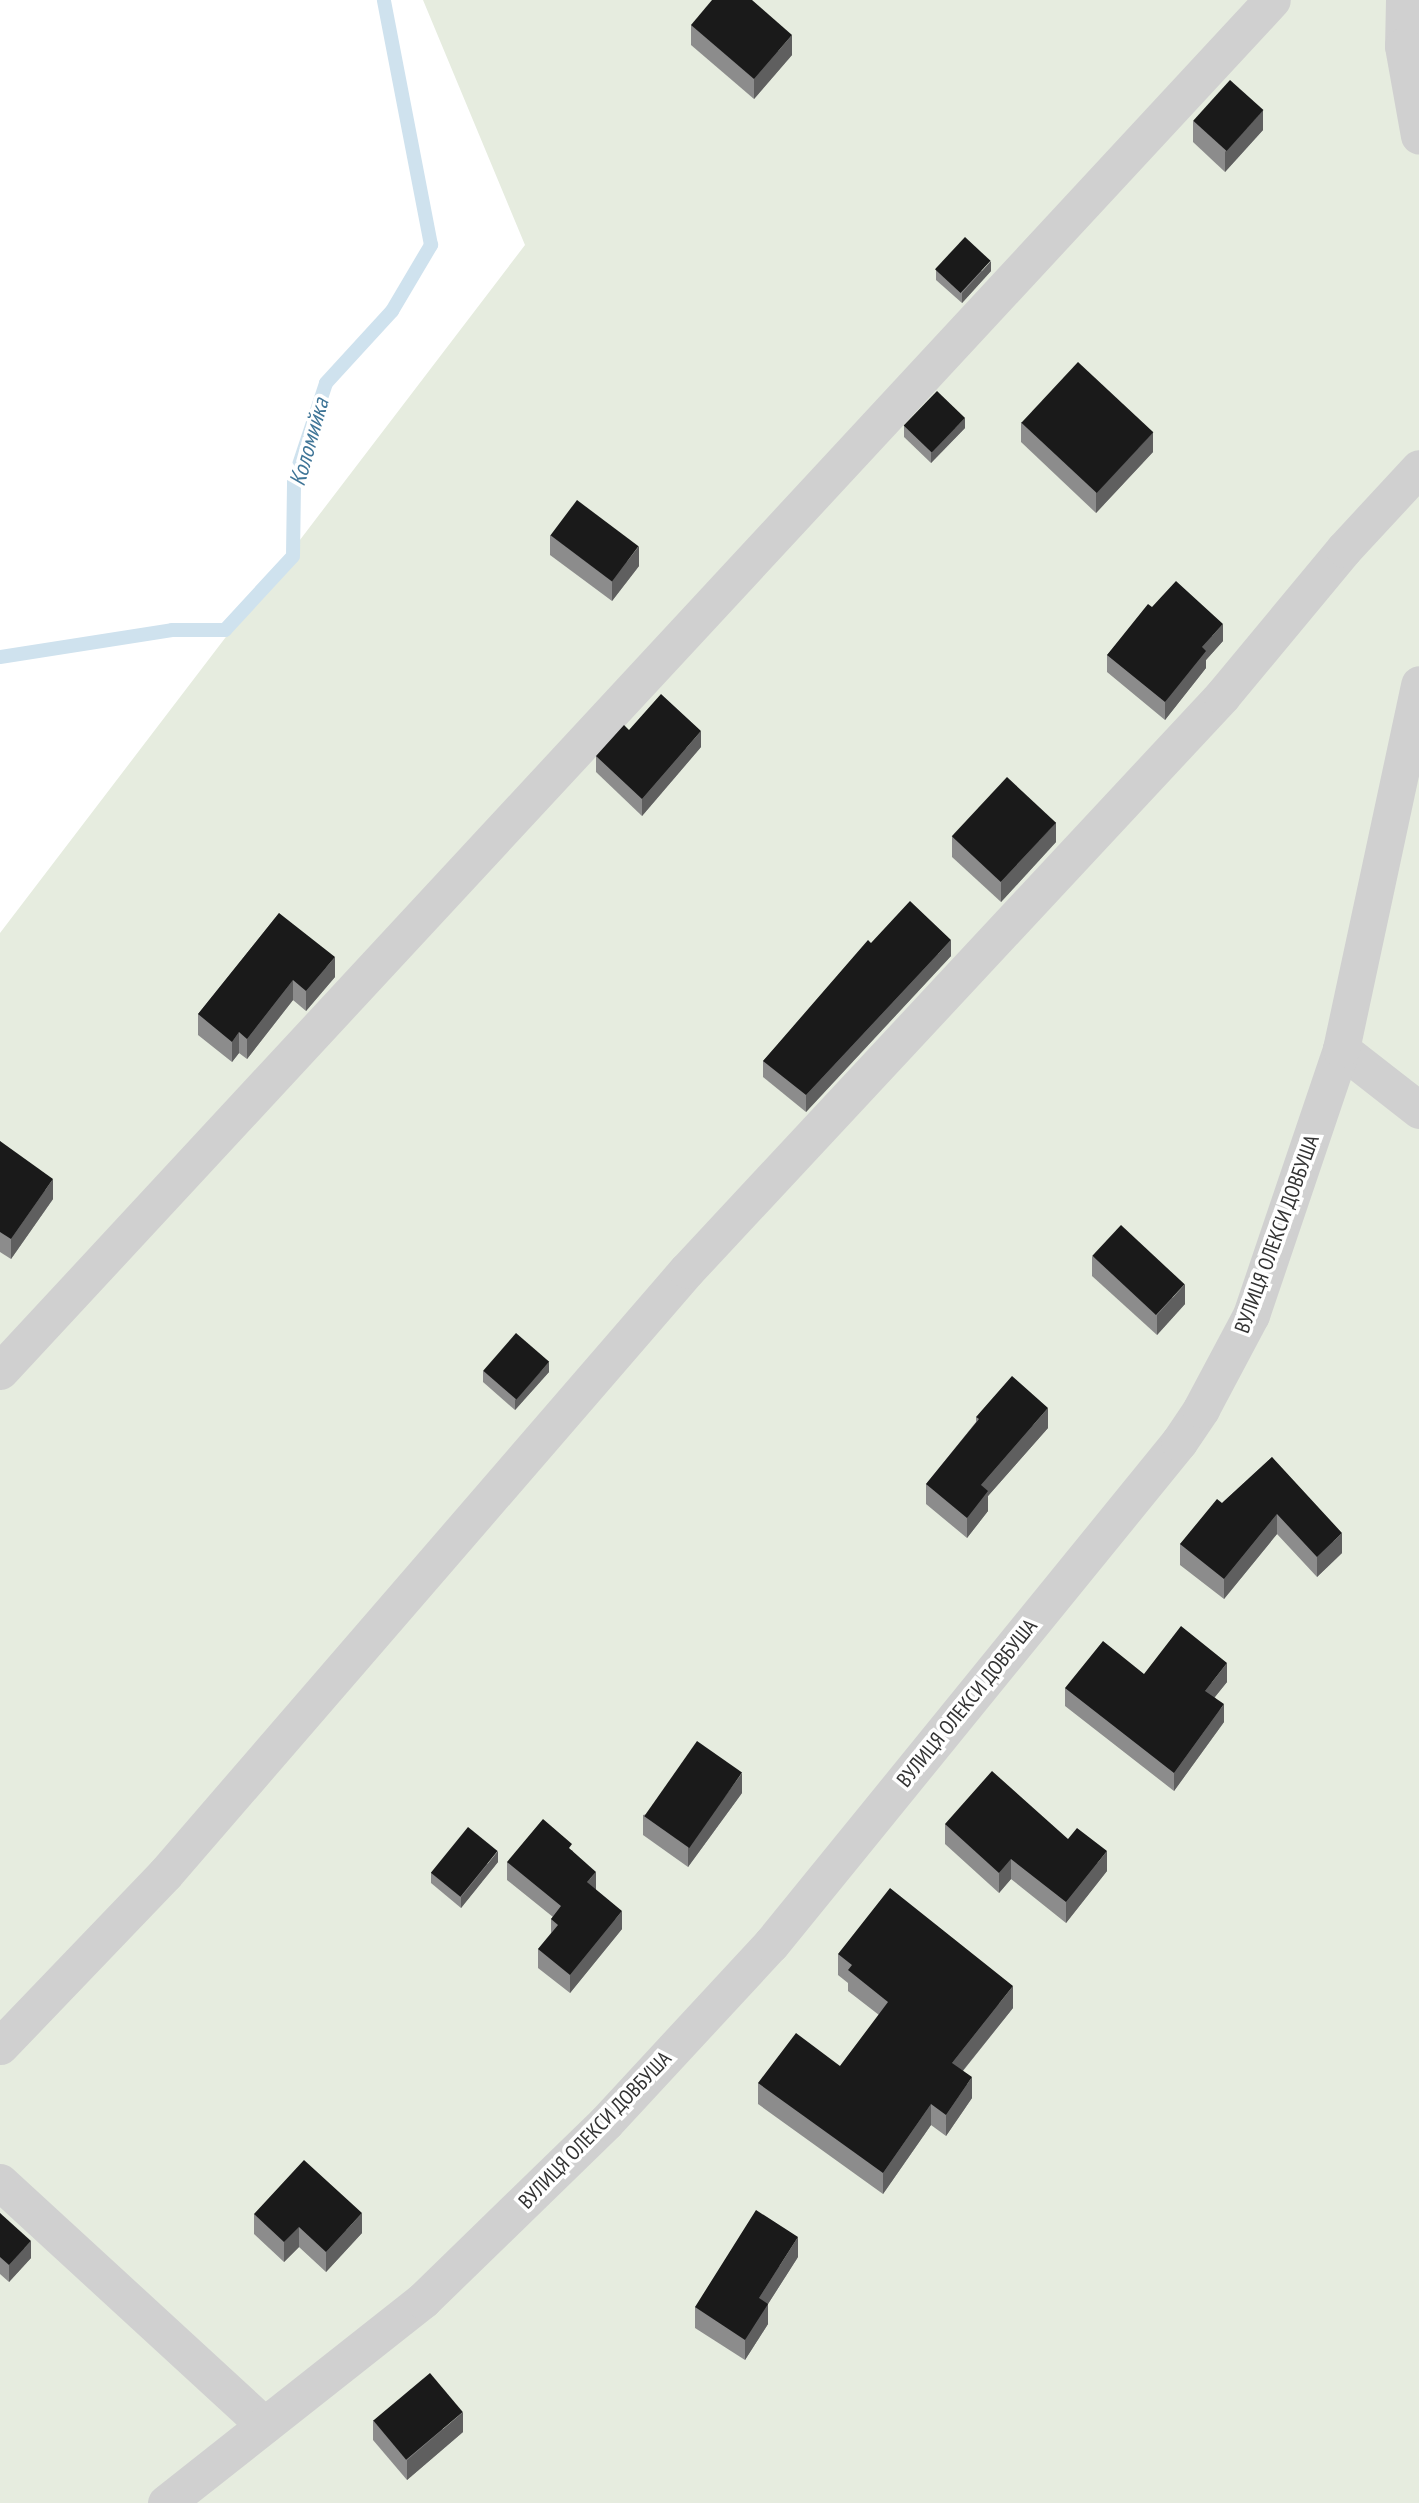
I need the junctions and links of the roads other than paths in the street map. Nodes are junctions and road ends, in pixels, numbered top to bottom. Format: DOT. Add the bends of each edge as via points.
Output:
graph roads {
  1 [pos="1272,0"];
  2 [pos="1404,0"];
  3 [pos="1419,136"];
  4 [pos="1419,468"];
  5 [pos="1419,684"];
  6 [pos="1341,1049"];
  7 [pos="1419,1110"];
  8 [pos="0,1371"];
  9 [pos="0,2046"];
  10 [pos="0,2182"];
  11 [pos="264,2425"];
  12 [pos="166,2503"];
  1 -- 8 [label="street"];
  2 -- 3 [label="street" via="1403,46"];
  4 -- 9 [label="street" via="1344,549 1222,696 687,1270 165,1874"];
  5 -- 6 [label="street, ВУЛИЦЯ ОЛЕКСИ ДОВБУША"];
  6 -- 7 [label="street"];
  6 -- 11 [label="street, ВУЛИЦЯ ОЛЕКСИ ДОВБУША" via="1251,1315 1179,1442 771,1944 606,2122 423,2300"];
  10 -- 11 [label="street"];
  11 -- 12 [label="street, ВУЛИЦЯ ОЛЕКСИ ДОВБУША"];
}
